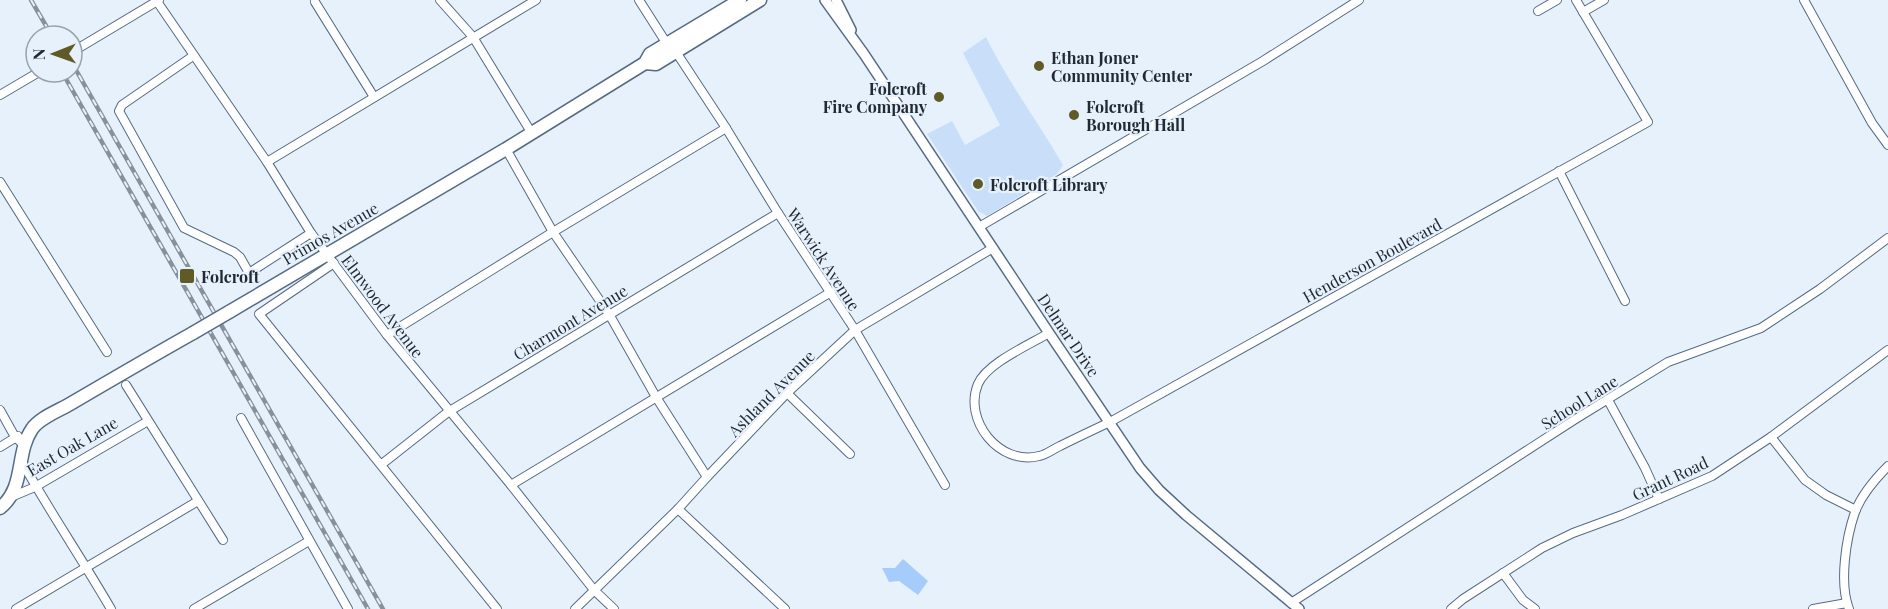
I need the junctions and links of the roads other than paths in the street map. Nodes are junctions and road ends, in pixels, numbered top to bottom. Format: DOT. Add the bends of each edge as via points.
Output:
graph roads {
  1 [pos="157,0"];
  2 [pos="440,0"];
  3 [pos="536,0"];
  4 [pos="639,0"];
  5 [pos="740,0"];
  6 [pos="825,0"];
  7 [pos="836,0"];
  8 [pos="1359,0"];
  9 [pos="1557,0"];
  10 [pos="1576,0"];
  11 [pos="1604,0"];
  12 [pos="1804,0"];
  13 [pos="759,1"];
  14 [pos="315,2"];
  15 [pos="1538,11"];
  16 [pos="1583,12"];
  17 [pos="473,37"];
  18 [pos="856,41"];
  19 [pos="84,45"];
  20 [pos="672,48"];
  21 [pos="193,56"];
  22 [pos="24,81"];
  23 [pos="0,95"];
  24 [pos="374,98"];
  25 [pos="726,128"];
  26 [pos="531,132"];
  27 [pos="1888,146"];
  28 [pos="506,149"];
  29 [pos="267,162"];
  30 [pos="1559,171"];
  31 [pos="0,182"];
  32 [pos="778,213"];
  33 [pos="979,227"];
  34 [pos="553,232"];
  35 [pos="311,233"];
  36 [pos="1888,238"];
  37 [pos="993,248"];
  38 [pos="330,259"];
  39 [pos="831,292"];
  40 [pos="1625,302"];
  41 [pos="609,314"];
  42 [pos="855,330"];
  43 [pos="1049,333"];
  44 [pos="387,335"];
  45 [pos="1888,350"];
  46 [pos="107,352"];
  47 [pos="126,385"];
  48 [pos="787,393"];
  49 [pos="656,397"];
  50 [pos="1608,400"];
  51 [pos="0,410"];
  52 [pos="448,412"];
  53 [pos="241,418"];
  54 [pos="148,421"];
  55 [pos="1110,422"];
  56 [pos="31,431"];
  57 [pos="15,437"];
  58 [pos="1771,437"];
  59 [pos="25,446"];
  60 [pos="0,447"];
  61 [pos="850,454"];
  62 [pos="22,462"];
  63 [pos="382,464"];
  64 [pos="1888,466"];
  65 [pos="707,477"];
  66 [pos="511,485"];
  67 [pos="945,485"];
  68 [pos="35,487"];
  69 [pos="11,497"];
  70 [pos="1659,499"];
  71 [pos="198,501"];
  72 [pos="0,508"];
  73 [pos="678,510"];
  74 [pos="1856,510"];
  75 [pos="223,540"];
  76 [pos="309,541"];
  77 [pos="87,567"];
  78 [pos="1503,573"];
  79 [pos="594,590"];
  80 [pos="1295,606"];
  81 [pos="1848,606"];
  82 [pos="16,609"];
  83 [pos="111,609"];
  84 [pos="194,609"];
  85 [pos="348,609"];
  86 [pos="497,609"];
  87 [pos="575,609"];
  88 [pos="614,609"];
  89 [pos="785,609"];
  90 [pos="1451,609"];
  91 [pos="1535,609"];
  92 [pos="1813,609"];
  1 -- 19 [label="street"];
  1 -- 21 [label="street, Elmwood Avenue"];
  2 -- 17 [label="street"];
  3 -- 17 [label="street"];
  4 -- 20 [label="street, Warwick Avenue"];
  5 -- 20 [label="main road, Primos Avenue"];
  6 -- 18 [label="street, Delmar Drive"];
  7 -- 18 [label="street, Delmar Drive"];
  8 -- 33 [label="street" via="1263,61"];
  9 -- 15 [label="street"];
  10 -- 16 [label="street"];
  11 -- 16 [label="street"];
  12 -- 27 [label="street"];
  13 -- 20 [label="main road, Primos Avenue"];
  14 -- 24 [label="street"];
  16 -- 30 [label="street, Henderson Boulevard" via="1648,122"];
  17 -- 24 [label="street"];
  17 -- 26 [label="street"];
  18 -- 33 [label="street, Delmar Drive"];
  20 -- 25 [label="street, Warwick Avenue"];
  20 -- 26 [label="main road, Primos Avenue" via="656,63 645,63"];
  21 -- 29 [label="street, Elmwood Avenue"];
  21 -- 35 [label="street" via="122,105 119,111 184,228 234,252 249,273"];
  22 -- 23 [label="street"];
  24 -- 29 [label="street"];
  25 -- 32 [label="street, Warwick Avenue"];
  25 -- 34 [label="street"];
  26 -- 28 [label="main road, Primos Avenue"];
  28 -- 34 [label="street"];
  28 -- 38 [label="main road, Primos Avenue"];
  29 -- 35 [label="street, Elmwood Avenue"];
  30 -- 40 [label="street"];
  30 -- 55 [label="street, Henderson Boulevard"];
  31 -- 46 [label="street"];
  32 -- 39 [label="street, Warwick Avenue"];
  32 -- 41 [label="street, Charmont Avenue"];
  33 -- 37 [label="street, Delmar Drive"];
  34 -- 41 [label="street"];
  34 -- 44 [label="street"];
  35 -- 38 [label="street, Elmwood Avenue"];
  36 -- 50 [label="street, School Lane" via="1761,328 1668,362"];
  37 -- 42 [label="street, Ashland Avenue"];
  37 -- 43 [label="street, Delmar Drive"];
  38 -- 44 [label="street, Elmwood Avenue"];
  38 -- 56 [label="main road, Primos Avenue, bridge" via="228,312 40,422"];
  38 -- 63 [label="street" via="259,314"];
  39 -- 42 [label="street, Warwick Avenue"];
  39 -- 49 [label="street"];
  41 -- 49 [label="street"];
  41 -- 52 [label="street, Charmont Avenue"];
  42 -- 48 [label="street, Ashland Avenue"];
  42 -- 67 [label="street, Warwick Avenue"];
  43 -- 55 [label="street, Delmar Drive"];
  43 -- 55 [label="street, Henderson Boulevard" via="988,369 978,383 975,413 992,444 1007,454 1039,456"];
  44 -- 52 [label="street, Elmwood Avenue"];
  45 -- 58 [label="street, Grant Road"];
  47 -- 54 [label="street"];
  48 -- 61 [label="street"];
  48 -- 65 [label="street, Ashland Avenue"];
  49 -- 65 [label="street"];
  49 -- 66 [label="street"];
  50 -- 70 [label="street"];
  50 -- 80 [label="street, School Lane"];
  51 -- 57 [label="street"];
  52 -- 63 [label="street, Charmont Avenue"];
  52 -- 66 [label="street, Elmwood Avenue"];
  53 -- 76 [label="street"];
  54 -- 68 [label="street, East Oak Lane"];
  54 -- 71 [label="street"];
  55 -- 80 [label="street, Delmar Drive" via="1159,490"];
  56 -- 57 [label="street, Primos Avenue"];
  56 -- 59 [label="main road, East Oak Lane"];
  57 -- 59 [label="street"];
  57 -- 60 [label="street, Primos Avenue"];
  58 -- 70 [label="street, Grant Road" via="1712,476"];
  58 -- 74 [label="street" via="1805,480"];
  59 -- 62 [label="main road, East Oak Lane"];
  62 -- 68 [label="street"];
  62 -- 69 [label="main road, East Oak Lane"];
  63 -- 86 [label="street"];
  64 -- 74 [label="street"];
  65 -- 73 [label="street, Ashland Avenue"];
  66 -- 79 [label="street, Elmwood Avenue"];
  68 -- 69 [label="street, East Oak Lane"];
  68 -- 77 [label="street"];
  69 -- 72 [label="main road, East Oak Lane"];
  70 -- 78 [label="street, Grant Road" via="1573,533"];
  71 -- 75 [label="street"];
  71 -- 77 [label="street"];
  73 -- 79 [label="street, Ashland Avenue"];
  73 -- 89 [label="street"];
  74 -- 81 [label="street" via="1844,573"];
  76 -- 84 [label="street"];
  76 -- 85 [label="street"];
  77 -- 82 [label="street"];
  77 -- 83 [label="street"];
  78 -- 90 [label="street, Grant Road"];
  78 -- 91 [label="street"];
  79 -- 87 [label="street, Ashland Avenue"];
  79 -- 88 [label="street, Elmwood Avenue"];
  81 -- 92 [label="street"];
}
